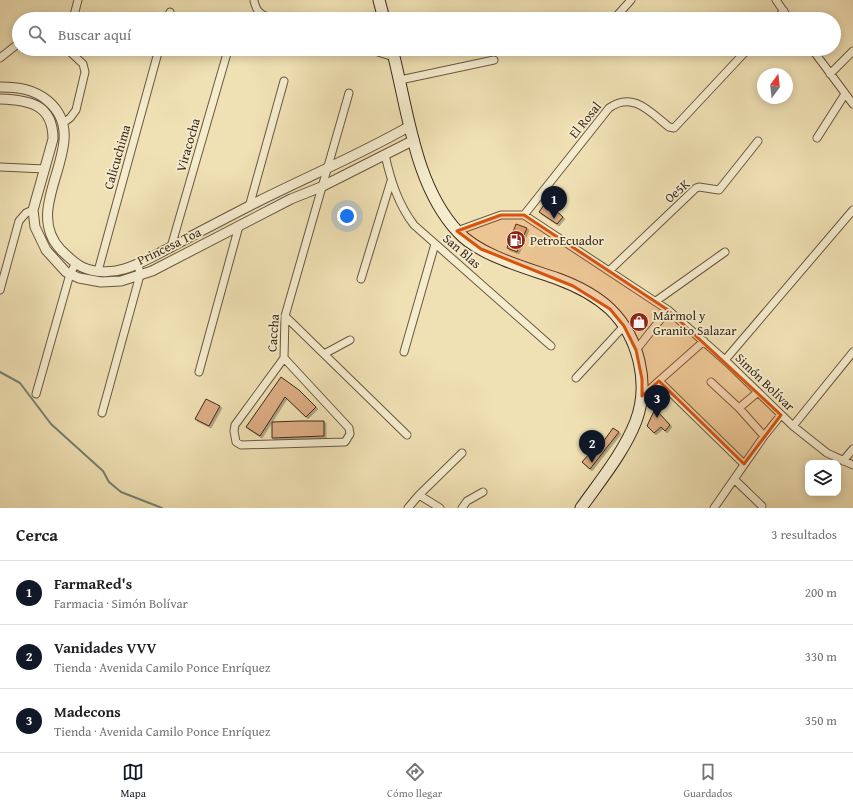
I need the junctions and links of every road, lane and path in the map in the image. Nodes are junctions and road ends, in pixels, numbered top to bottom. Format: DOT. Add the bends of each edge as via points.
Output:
graph roads {
  1 [pos="78,0"];
  2 [pos="379,0"];
  3 [pos="631,0"];
  4 [pos="776,0"];
  5 [pos="254,1"];
  6 [pos="784,11"];
  7 [pos="75,12"];
  8 [pos="258,12"];
  9 [pos="382,12"];
  10 [pos="620,12"];
  11 [pos="12,49"];
  12 [pos="853,51"];
  13 [pos="74,56"];
  14 [pos="157,56"];
  15 [pos="226,56"];
  16 [pos="394,56"];
  17 [pos="741,56"];
  18 [pos="817,56"];
  19 [pos="0,58"];
  20 [pos="494,60"];
  21 [pos="830,74"];
  22 [pos="400,80"];
  23 [pos="284,81"];
  24 [pos="0,87"];
  25 [pos="349,93"];
  26 [pos="845,94"];
  27 [pos="0,99"];
  28 [pos="853,104"];
  29 [pos="63,123"];
  30 [pos="410,126"];
  31 [pos="817,138"];
  32 [pos="414,140"];
  33 [pos="758,140"];
  34 [pos="385,155"];
  35 [pos="0,167"];
  36 [pos="327,168"];
  37 [pos="45,169"];
  38 [pos="391,181"];
  39 [pos="321,187"];
  40 [pos="249,207"];
  41 [pos="33,210"];
  42 [pos="853,210"];
  43 [pos="524,215"];
  44 [pos="239,226"];
  45 [pos="457,231"];
  46 [pos="435,244"];
  47 [pos="171,247"];
  48 [pos="725,252"];
  49 [pos="76,263"];
  50 [pos="138,263"];
  51 [pos="610,270"];
  52 [pos="98,271"];
  53 [pos="70,274"];
  54 [pos="140,275"];
  55 [pos="361,278"];
  56 [pos="0,290"];
  57 [pos="656,301"];
  58 [pos="668,310"];
  59 [pos="285,316"];
  60 [pos="624,326"];
  61 [pos="350,340"];
  62 [pos="704,341"];
  63 [pos="551,346"];
  64 [pos="636,350"];
  65 [pos="404,352"];
  66 [pos="853,352"];
  67 [pos="324,354"];
  68 [pos="284,358"];
  69 [pos="725,360"];
  70 [pos="199,372"];
  71 [pos="576,378"];
  72 [pos="659,381"];
  73 [pos="711,382"];
  74 [pos="758,392"];
  75 [pos="36,394"];
  76 [pos="642,396"];
  77 [pos="739,408"];
  78 [pos="102,413"];
  79 [pos="781,415"];
  80 [pos="793,426"];
  81 [pos="407,435"];
  82 [pos="764,436"];
  83 [pos="853,449"];
  84 [pos="462,453"];
  85 [pos="843,461"];
  86 [pos="744,464"];
  87 [pos="853,465"];
  88 [pos="734,479"];
  89 [pos="483,492"];
  90 [pos="419,495"];
  91 [pos="762,506"];
  92 [pos="408,508"];
  93 [pos="440,508"];
  94 [pos="462,508"];
  95 [pos="581,508"];
  96 [pos="714,508"];
  1 -- 7 [label="street"];
  2 -- 9 [label="main road"];
  3 -- 10 [label="street"];
  4 -- 6 [label="street"];
  5 -- 8 [label="street"];
  11 -- 19 [label="street"];
  12 -- 21 [label="street"];
  13 -- 29 [label="street" via="83,64 86,72 76,110"];
  14 -- 52 [label="street, Calicuchima"];
  15 -- 47 [label="street, Viracocha"];
  16 -- 22 [label="main road"];
  17 -- 43 [label="street, El Rosal" via="674,128 634,102 616,103 609,108"];
  18 -- 21 [label="street"];
  20 -- 22 [label="street"];
  21 -- 26 [label="street"];
  22 -- 30 [label="main road"];
  23 -- 40 [label="street"];
  24 -- 29 [label="street, Princesa Toa" via="22,88 39,95 57,110"];
  25 -- 36 [label="street, Caccha"];
  26 -- 28 [label="street"];
  26 -- 31 [label="street"];
  27 -- 37 [label="street, Princesa Toa" via="29,101 40,106 45,112 53,135"];
  29 -- 49 [label="street, Princesa Toa" via="64,143 48,200 48,221 56,245"];
  30 -- 32 [label="main road"];
  30 -- 36 [label="street, Princesa Toa"];
  32 -- 34 [label="street, Princesa Toa"];
  32 -- 45 [label="main road" via="429,188 440,210"];
  33 -- 51 [label="street, Oe5K" via="720,190 696,188"];
  34 -- 38 [label="street, San Blas"];
  34 -- 39 [label="street, Princesa Toa"];
  35 -- 37 [label="street"];
  36 -- 39 [label="street, Caccha"];
  36 -- 40 [label="street, Princesa Toa"];
  37 -- 41 [label="street, Princesa Toa"];
  38 -- 46 [label="street, San Blas" via="406,215"];
  38 -- 55 [label="street"];
  39 -- 44 [label="street, Princesa Toa" via="291,199"];
  39 -- 59 [label="street, Caccha"];
  40 -- 47 [label="street, Princesa Toa"];
  41 -- 53 [label="street, Princesa Toa" via="35,227 46,250"];
  41 -- 56 [label="street" via="19,221"];
  42 -- 69 [label="street"];
  43 -- 45 [label="street" via="501,215"];
  43 -- 51 [label="street, Simón Bolívar"];
  44 -- 54 [label="street, Princesa Toa"];
  44 -- 70 [label="street"];
  45 -- 60 [label="main road" via="481,249 586,292 610,309"];
  46 -- 63 [label="street, San Blas"];
  46 -- 65 [label="street"];
  47 -- 50 [label="street, Princesa Toa"];
  48 -- 57 [label="street"];
  49 -- 52 [label="street, Princesa Toa"];
  49 -- 53 [label="street"];
  50 -- 52 [label="street, Princesa Toa" via="116,271"];
  50 -- 54 [label="street"];
  51 -- 57 [label="street, Simón Bolívar"];
  53 -- 54 [label="street, Princesa Toa" via="102,282 121,281"];
  53 -- 75 [label="street"];
  54 -- 78 [label="street"];
  57 -- 58 [label="street, Simón Bolívar"];
  58 -- 62 [label="street, Simón Bolívar"];
  58 -- 64 [label="street"];
  59 -- 67 [label="street"];
  59 -- 68 [label="street, Caccha"];
  60 -- 64 [label="main road"];
  60 -- 71 [label="street"];
  61 -- 67 [label="street"];
  62 -- 69 [label="street, Simón Bolívar"];
  62 -- 72 [label="street"];
  64 -- 76 [label="main road" via="642,379"];
  66 -- 80 [label="street"];
  67 -- 81 [label="street"];
  68 -- 68 [label="street, Caccha" via="349,428 347,439 342,444 238,444 235,425"];
  69 -- 74 [label="street, Simón Bolívar"];
  72 -- 76 [label="street"];
  72 -- 86 [label="street"];
  73 -- 77 [label="street"];
  74 -- 77 [label="street"];
  74 -- 79 [label="street, Simón Bolívar"];
  76 -- 95 [label="main road" via="630,434"];
  77 -- 82 [label="street"];
  79 -- 80 [label="street, Simón Bolívar"];
  79 -- 82 [label="street"];
  80 -- 85 [label="street, Simón Bolívar"];
  82 -- 86 [label="street"];
  83 -- 85 [label="street"];
  84 -- 90 [label="street"];
  85 -- 87 [label="street, Simón Bolívar"];
  86 -- 88 [label="street"];
  88 -- 91 [label="street"];
  88 -- 96 [label="street"];
  89 -- 94 [label="street" via="467,501"];
  90 -- 92 [label="street"];
  90 -- 93 [label="street"];
}
